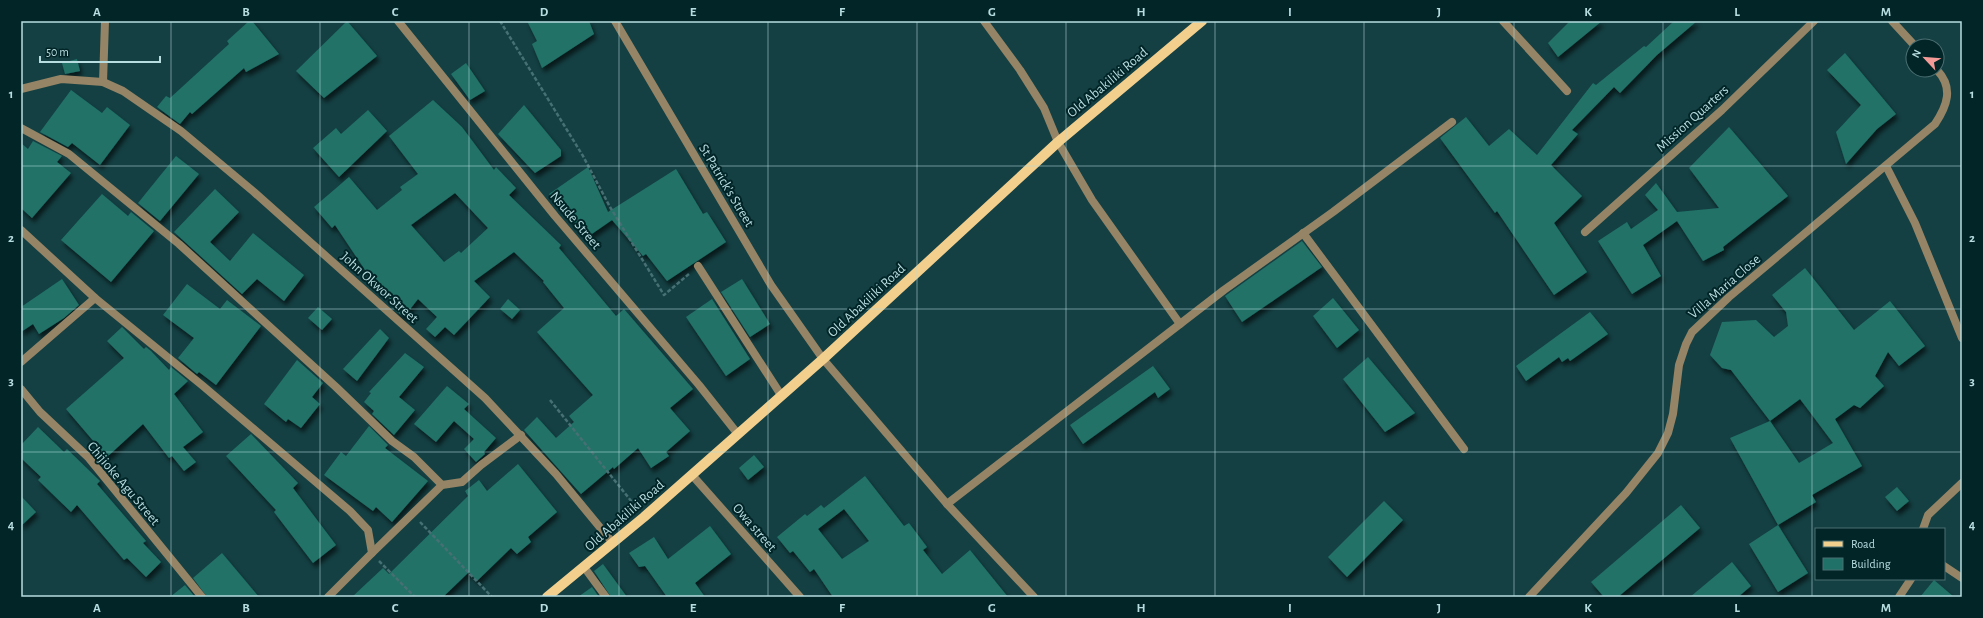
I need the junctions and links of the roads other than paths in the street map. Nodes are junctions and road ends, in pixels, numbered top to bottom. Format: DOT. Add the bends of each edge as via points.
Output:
graph roads {
  1 [pos="105,21"];
  2 [pos="398,21"];
  3 [pos="615,21"];
  4 [pos="984,21"];
  5 [pos="1202,21"];
  6 [pos="1503,21"];
  7 [pos="1814,21"];
  8 [pos="1892,21"];
  9 [pos="1908,38"];
  10 [pos="1943,78"];
  11 [pos="103,82"];
  12 [pos="21,89"];
  13 [pos="1567,91"];
  14 [pos="1452,122"];
  15 [pos="21,128"];
  16 [pos="1058,142"];
  17 [pos="1886,166"];
  18 [pos="21,230"];
  19 [pos="1585,232"];
  20 [pos="1303,233"];
  21 [pos="698,266"];
  22 [pos="95,298"];
  23 [pos="1180,324"];
  24 [pos="1962,338"];
  25 [pos="823,359"];
  26 [pos="21,362"];
  27 [pos="21,389"];
  28 [pos="781,395"];
  29 [pos="738,434"];
  30 [pos="521,435"];
  31 [pos="1464,449"];
  32 [pos="692,474"];
  33 [pos="1962,483"];
  34 [pos="442,485"];
  35 [pos="947,504"];
  36 [pos="1923,528"];
  37 [pos="612,542"];
  38 [pos="372,553"];
  39 [pos="584,567"];
  40 [pos="1945,567"];
  41 [pos="1962,578"];
  42 [pos="1910,580"];
  43 [pos="202,597"];
  44 [pos="328,597"];
  45 [pos="547,597"];
  46 [pos="606,597"];
  47 [pos="800,597"];
  48 [pos="1034,597"];
  49 [pos="1529,597"];
  50 [pos="1899,597"];
  1 -- 11 [label="street"];
  2 -- 29 [label="street, Nsude Street" via="555,216"];
  3 -- 25 [label="street, St Patrick's Street" via="771,285"];
  4 -- 16 [label="street" via="1044,108"];
  5 -- 16 [label="main road, Old Abakiliki Road"];
  6 -- 13 [label="street"];
  7 -- 19 [label="street, Mission Quarters" via="1722,110"];
  8 -- 9 [label="street"];
  10 -- 17 [label="street, Villa Maria Close" via="1948,93 1944,111 1935,124"];
  11 -- 12 [label="street, John Okwor Street" via="61,80"];
  11 -- 30 [label="street, John Okwor Street" via="123,91 181,131 254,192 485,398"];
  14 -- 20 [label="street"];
  15 -- 34 [label="street" via="69,154 180,244"];
  16 -- 23 [label="street" via="1092,200"];
  16 -- 25 [label="main road, Old Abakiliki Road"];
  17 -- 24 [label="street" via="1915,223"];
  17 -- 49 [label="street, Villa Maria Close" via="1729,296 1692,332 1679,365 1668,433 1658,453 1626,493"];
  18 -- 22 [label="street"];
  20 -- 23 [label="street"];
  20 -- 31 [label="street"];
  21 -- 28 [label="street"];
  22 -- 26 [label="street"];
  22 -- 38 [label="street" via="350,511 368,530"];
  23 -- 35 [label="street"];
  25 -- 28 [label="main road, Old Abakiliki Road"];
  25 -- 35 [label="street, St Patrick's Street"];
  27 -- 43 [label="street, Chijioke Agu Street" via="40,412 88,458"];
  28 -- 29 [label="main road, Old Abakiliki Road"];
  29 -- 32 [label="main road, Old Abakiliki Road"];
  30 -- 34 [label="street" via="462,482"];
  30 -- 37 [label="street, John Okwor Street"];
  32 -- 37 [label="main road, Old Abakiliki Road"];
  32 -- 47 [label="street, Owa street"];
  33 -- 36 [label="street" via="1928,515"];
  34 -- 38 [label="street"];
  35 -- 48 [label="street, St Patrick's Street"];
  37 -- 39 [label="main road, Old Abakiliki Road"];
  38 -- 44 [label="street"];
  39 -- 45 [label="main road, Old Abakiliki Road"];
  39 -- 46 [label="street"];
  40 -- 41 [label="street"];
  42 -- 50 [label="street"];
}
